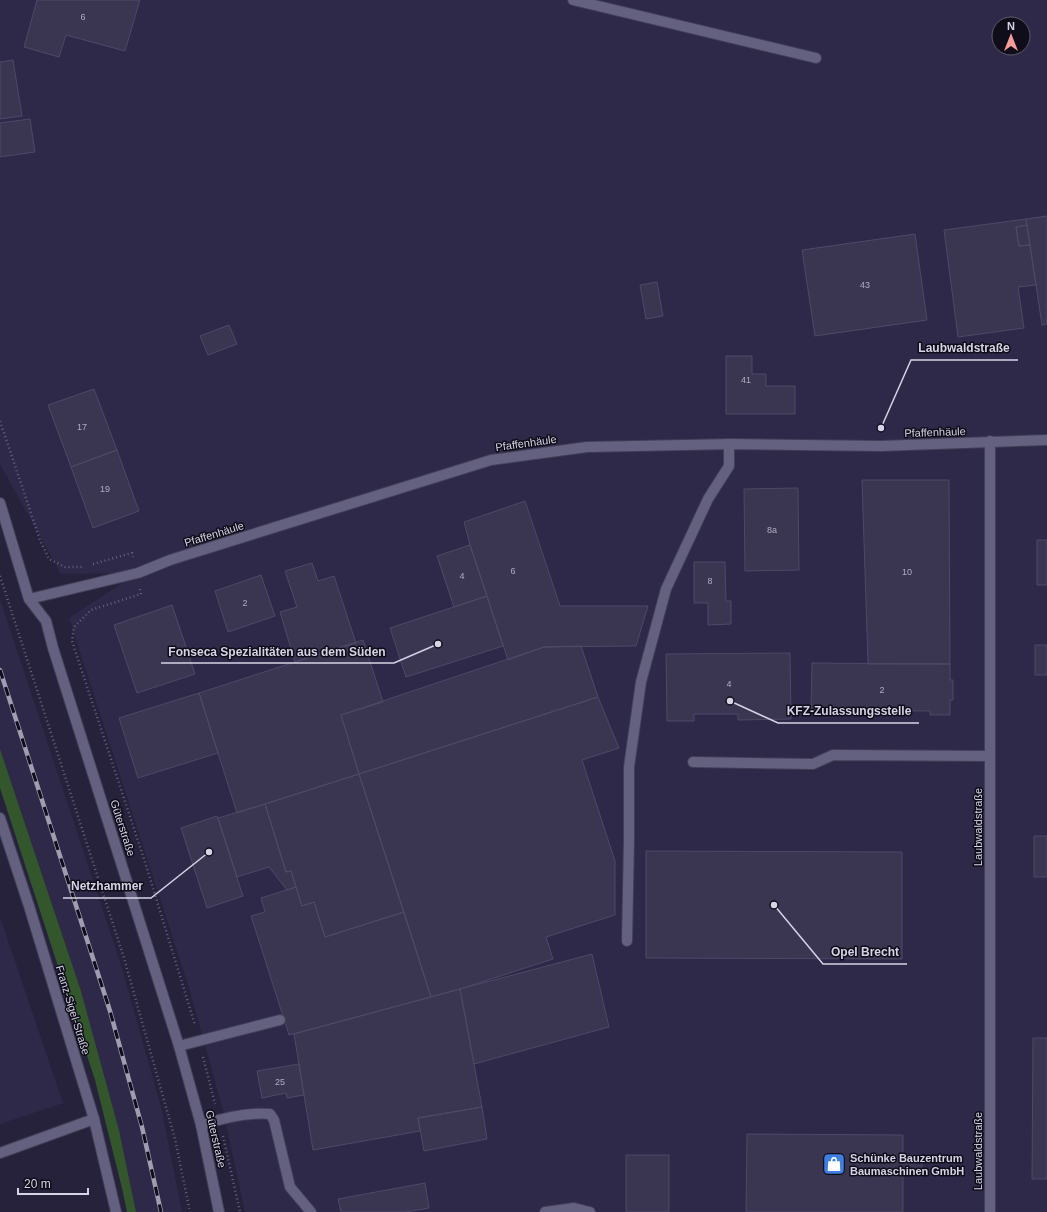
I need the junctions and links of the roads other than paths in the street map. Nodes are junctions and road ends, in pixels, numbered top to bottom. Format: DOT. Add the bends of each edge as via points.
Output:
graph roads {
  1 [pos="573,0"];
  2 [pos="816,58"];
  3 [pos="1047,440"];
  4 [pos="990,441"];
  5 [pos="729,444"];
  6 [pos="0,503"];
  7 [pos="29,599"];
  8 [pos="990,756"];
  9 [pos="693,762"];
  10 [pos="0,818"];
  11 [pos="627,940"];
  12 [pos="280,1020"];
  13 [pos="179,1046"];
  14 [pos="94,1119"];
  15 [pos="201,1125"];
  16 [pos="0,1153"];
  17 [pos="116,1212"];
  18 [pos="219,1212"];
  19 [pos="311,1212"];
  20 [pos="545,1212"];
  21 [pos="590,1212"];
  22 [pos="990,1212"];
  1 -- 2 [label="street"];
  3 -- 4 [label="street, Pfaffenhäule"];
  4 -- 5 [label="street, Pfaffenhäule" via="881,446"];
  4 -- 8 [label="street, Laubwaldstraße"];
  5 -- 7 [label="street, Pfaffenhäule" via="587,447 491,460 170,560 138,573"];
  5 -- 11 [label="street" via="730,466 708,499 666,589 641,682 629,768"];
  6 -- 7 [label="street, Güterstraße"];
  7 -- 13 [label="street, Güterstraße" via="46,621"];
  8 -- 9 [label="street" via="834,755 813,764"];
  8 -- 22 [label="street, Laubwaldstraße"];
  10 -- 14 [label="street, Franz-Sigel-Straße"];
  12 -- 13 [label="street"];
  13 -- 15 [label="street, Güterstraße"];
  14 -- 16 [label="street"];
  14 -- 17 [label="street, Franz-Sigel-Straße"];
  15 -- 18 [label="street, Güterstraße"];
  15 -- 19 [label="street" via="219,1119 270,1114 274,1120 290,1187"];
  20 -- 21 [label="street" via="574,1208"];
}
